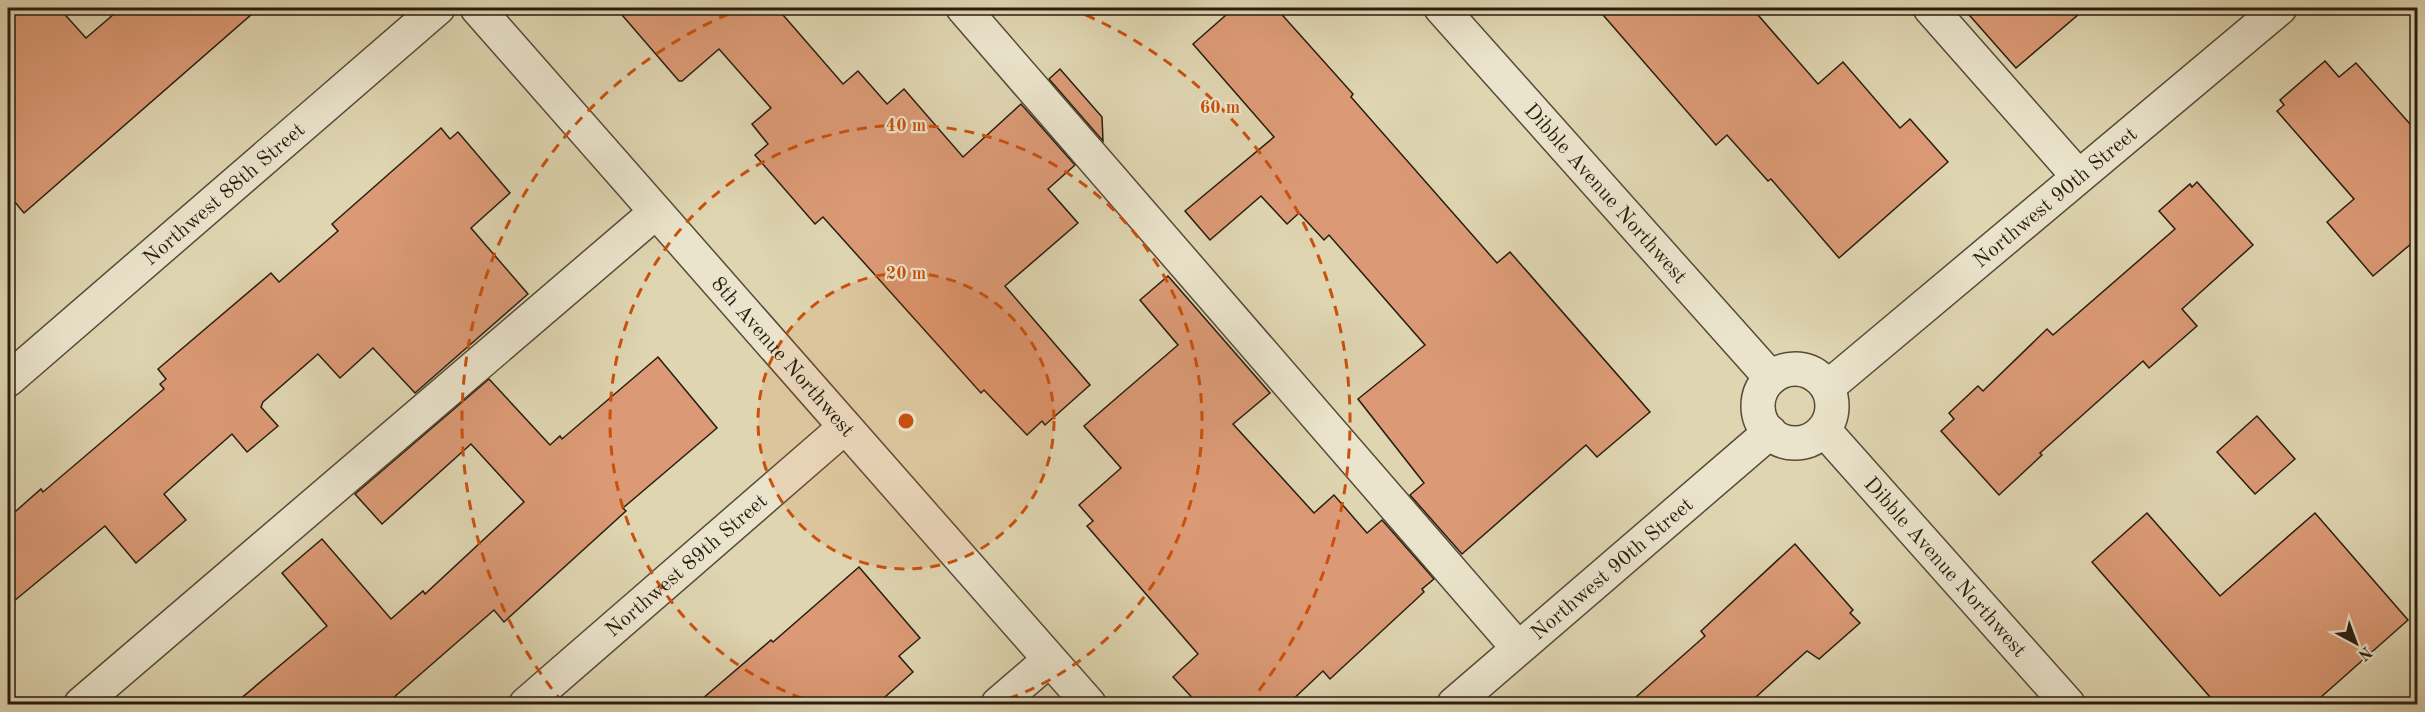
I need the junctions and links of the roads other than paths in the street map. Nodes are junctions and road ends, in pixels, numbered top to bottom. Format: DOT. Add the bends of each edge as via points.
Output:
graph roads {
  1 [pos="438,8"];
  2 [pos="477,8"];
  3 [pos="963,8"];
  4 [pos="1441,8"];
  5 [pos="1930,8"];
  6 [pos="2280,8"];
  7 [pos="2078,176"];
  8 [pos="656,212"];
  9 [pos="1771,378"];
  10 [pos="8,380"];
  11 [pos="1828,387"];
  12 [pos="845,427"];
  13 [pos="1824,430"];
  14 [pos="1770,432"];
  15 [pos="1518,648"];
  16 [pos="1049,660"];
  17 [pos="81,705"];
  18 [pos="526,705"];
  19 [pos="998,705"];
  20 [pos="1089,705"];
  21 [pos="1454,705"];
  22 [pos="2068,705"];
  1 -- 10 [label="street, Northwest 88th Street"];
  2 -- 8 [label="street, 8th Avenue Northwest"];
  3 -- 15 [label="street"];
  4 -- 9 [label="street, Dibble Avenue Northwest"];
  5 -- 7 [label="street"];
  6 -- 7 [label="street, Northwest 90th Street"];
  7 -- 11 [label="street, Northwest 90th Street"];
  8 -- 12 [label="street, 8th Avenue Northwest"];
  8 -- 17 [label="street"];
  9 -- 11 [label="street" via="1786,369 1798,369 1810,372"];
  9 -- 14 [label="street" via="1760,392 1758,404"];
  11 -- 13 [label="street" via="1832,409"];
  12 -- 16 [label="street, 8th Avenue Northwest"];
  12 -- 18 [label="street, Northwest 89th Street"];
  13 -- 14 [label="street" via="1811,440 1799,442 1786,442"];
  13 -- 22 [label="street, Dibble Avenue Northwest"];
  14 -- 15 [label="street, Northwest 90th Street"];
  15 -- 21 [label="street, Northwest 90th Street"];
  16 -- 19 [label="street"];
  16 -- 20 [label="street, 8th Avenue Northwest"];
}
